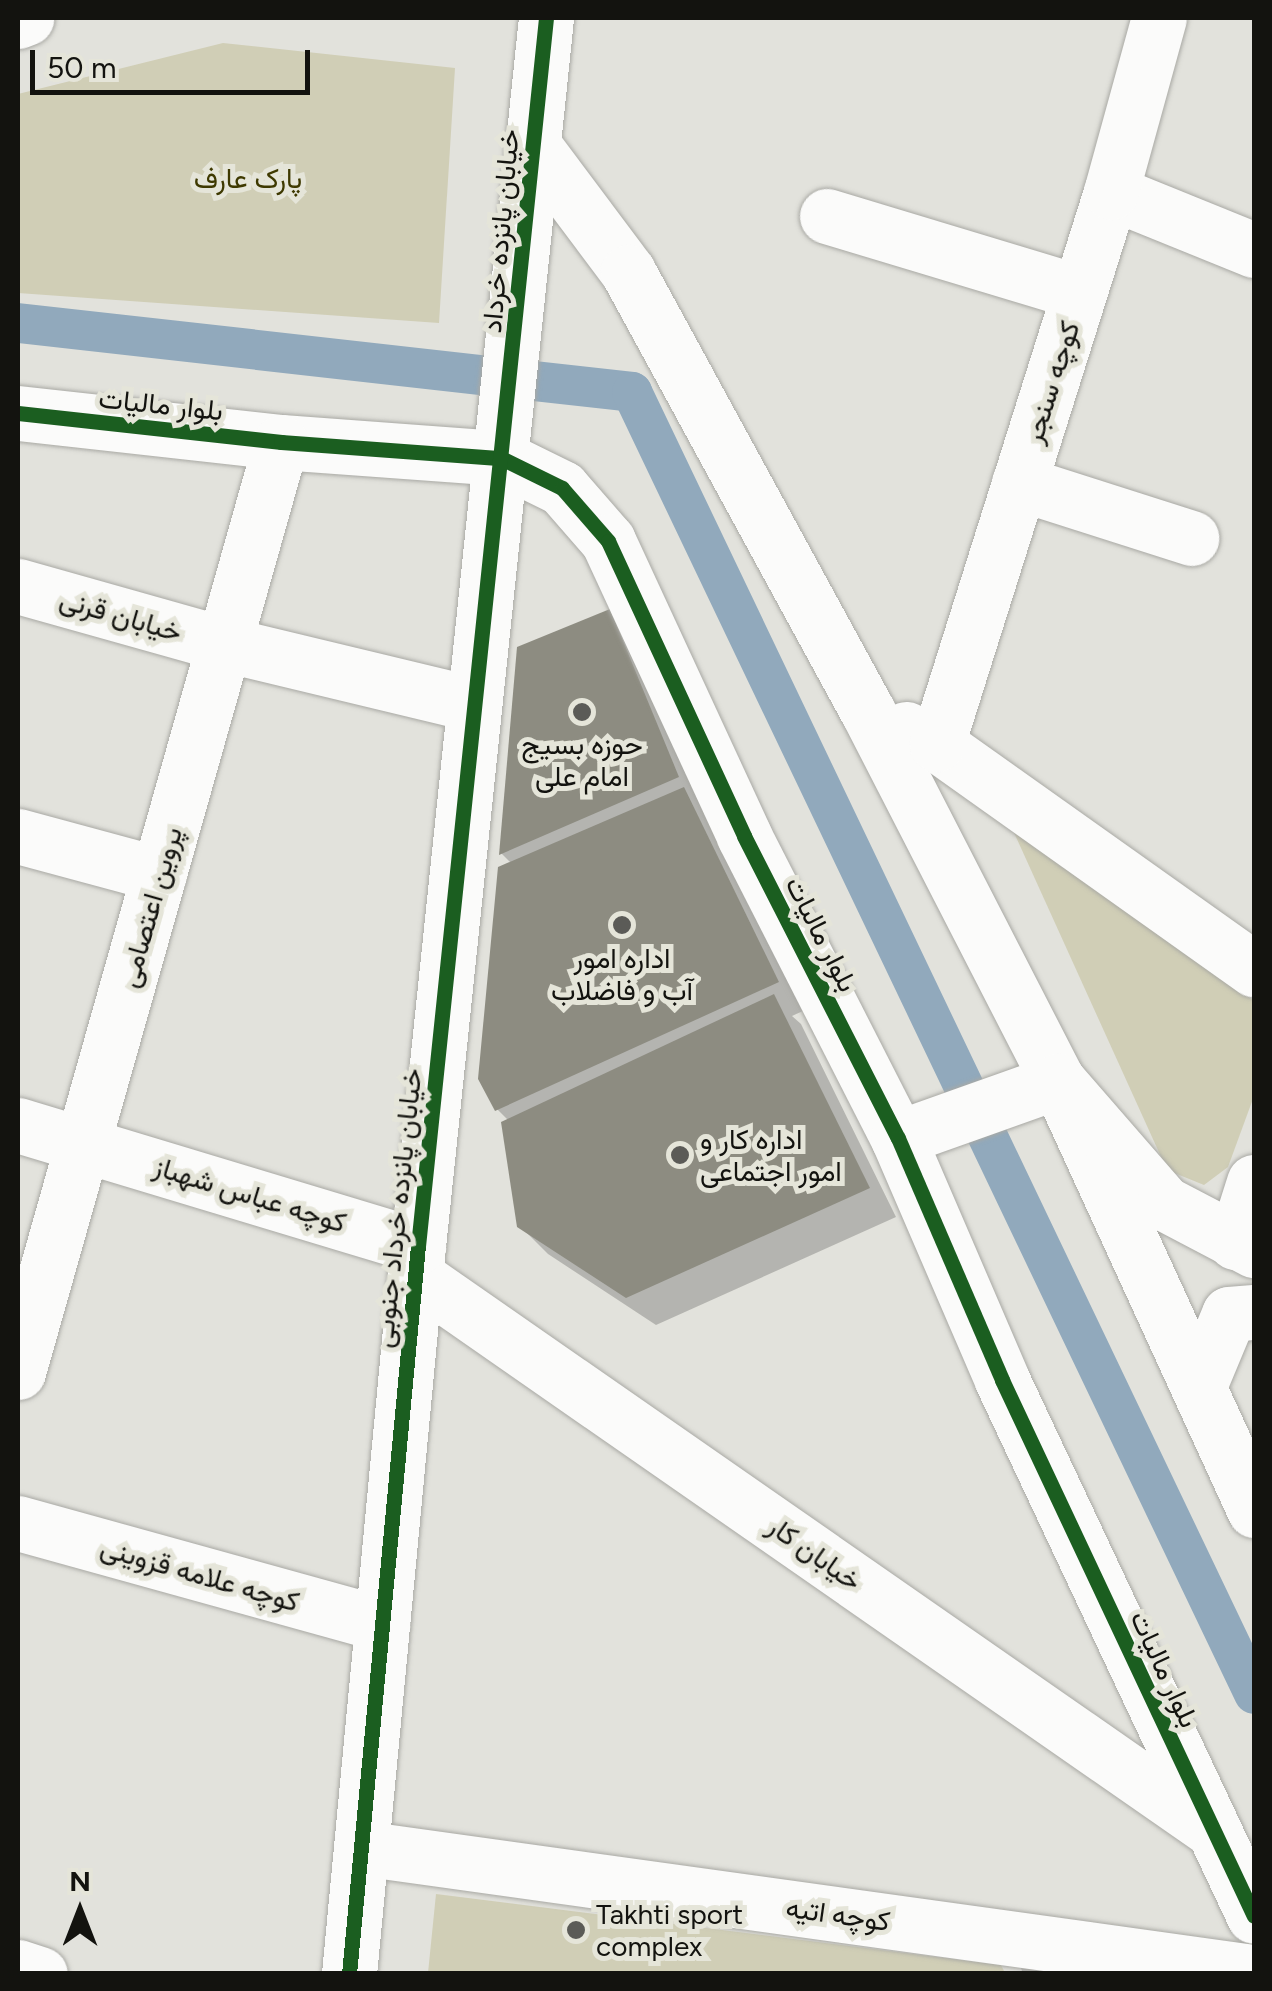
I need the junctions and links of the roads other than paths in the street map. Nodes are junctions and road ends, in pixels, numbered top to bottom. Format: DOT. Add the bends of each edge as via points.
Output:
graph roads {
  1 [pos="26,18"];
  2 [pos="546,18"];
  3 [pos="1159,18"];
  4 [pos="18,20"];
  5 [pos="532,145"];
  6 [pos="1111,192"];
  7 [pos="826,216"];
  8 [pos="1254,250"];
  9 [pos="1079,292"];
  10 [pos="18,413"];
  11 [pos="282,442"];
  12 [pos="502,453"];
  13 [pos="1019,483"];
  14 [pos="1191,538"];
  15 [pos="18,586"];
  16 [pos="224,644"];
  17 [pos="473,704"];
  18 [pos="867,710"];
  19 [pos="937,744"];
  20 [pos="18,836"];
  21 [pos="159,874"];
  22 [pos="1254,968"];
  23 [pos="1058,1081"];
  24 [pos="18,1125"];
  25 [pos="898,1138"];
  26 [pos="82,1142"];
  27 [pos="1254,1182"];
  28 [pos="1245,1246"];
  29 [pos="417,1261"];
  30 [pos="1254,1312"];
  31 [pos="18,1372"];
  32 [pos="1199,1386"];
  33 [pos="1252,1498"];
  34 [pos="18,1523"];
  35 [pos="382,1624"];
  36 [pos="1214,1831"];
  37 [pos="361,1848"];
  38 [pos="1254,1916"];
  39 [pos="18,1967"];
  40 [pos="1254,1972"];
  41 [pos="40,1974"];
  42 [pos="349,1974"];
  1 -- 4 [label="street"];
  2 -- 5 [label="street, خیابان پانزده خرداد"];
  3 -- 6 [label="street, کوچه سنجر"];
  5 -- 12 [label="street, خیابان پانزده خرداد"];
  5 -- 18 [label="street" via="628,272"];
  6 -- 8 [label="street"];
  6 -- 9 [label="street, کوچه سنجر"];
  7 -- 9 [label="street"];
  9 -- 13 [label="street, کوچه سنجر"];
  10 -- 11 [label="street, بلوار مالیات"];
  11 -- 12 [label="street, بلوار مالیات"];
  11 -- 16 [label="street, پروین اعتصامی"];
  12 -- 17 [label="street, خیابان پانزده خرداد جنوبی"];
  12 -- 25 [label="street, بلوار مالیات" via="562,488 608,541 744,836"];
  13 -- 14 [label="street"];
  13 -- 19 [label="street, کوچه سنجر"];
  15 -- 16 [label="street, خیابان قرنی"];
  16 -- 17 [label="street, خیابان قرنی"];
  16 -- 21 [label="street, پروین اعتصامی"];
  17 -- 29 [label="street, خیابان پانزده خرداد جنوبی"];
  18 -- 19 [label="street"];
  18 -- 23 [label="street"];
  19 -- 22 [label="street"];
  20 -- 21 [label="street"];
  21 -- 26 [label="street, پروین اعتصامی"];
  23 -- 25 [label="street"];
  23 -- 28 [label="street" via="1164,1203"];
  23 -- 32 [label="street"];
  24 -- 26 [label="street, کوچه عباس شهباز"];
  25 -- 36 [label="street, بلوار مالیات" via="1002,1380"];
  26 -- 29 [label="street, کوچه عباس شهباز"];
  26 -- 31 [label="street, پروین اعتصامی"];
  27 -- 28 [label="street"];
  29 -- 35 [label="street, خیابان پانزده خرداد جنوبی"];
  29 -- 36 [label="street, خیابان کار"];
  30 -- 32 [label="street" via="1230,1314"];
  32 -- 33 [label="street"];
  34 -- 35 [label="street, کوچه علامه قزوینی"];
  35 -- 37 [label="street, خیابان پانزده خرداد جنوبی"];
  36 -- 38 [label="street, بلوار مالیات"];
  37 -- 40 [label="street, کوچه اتیه"];
  37 -- 42 [label="street, خیابان پانزده خرداد جنوبی"];
  39 -- 41 [label="street"];
}
